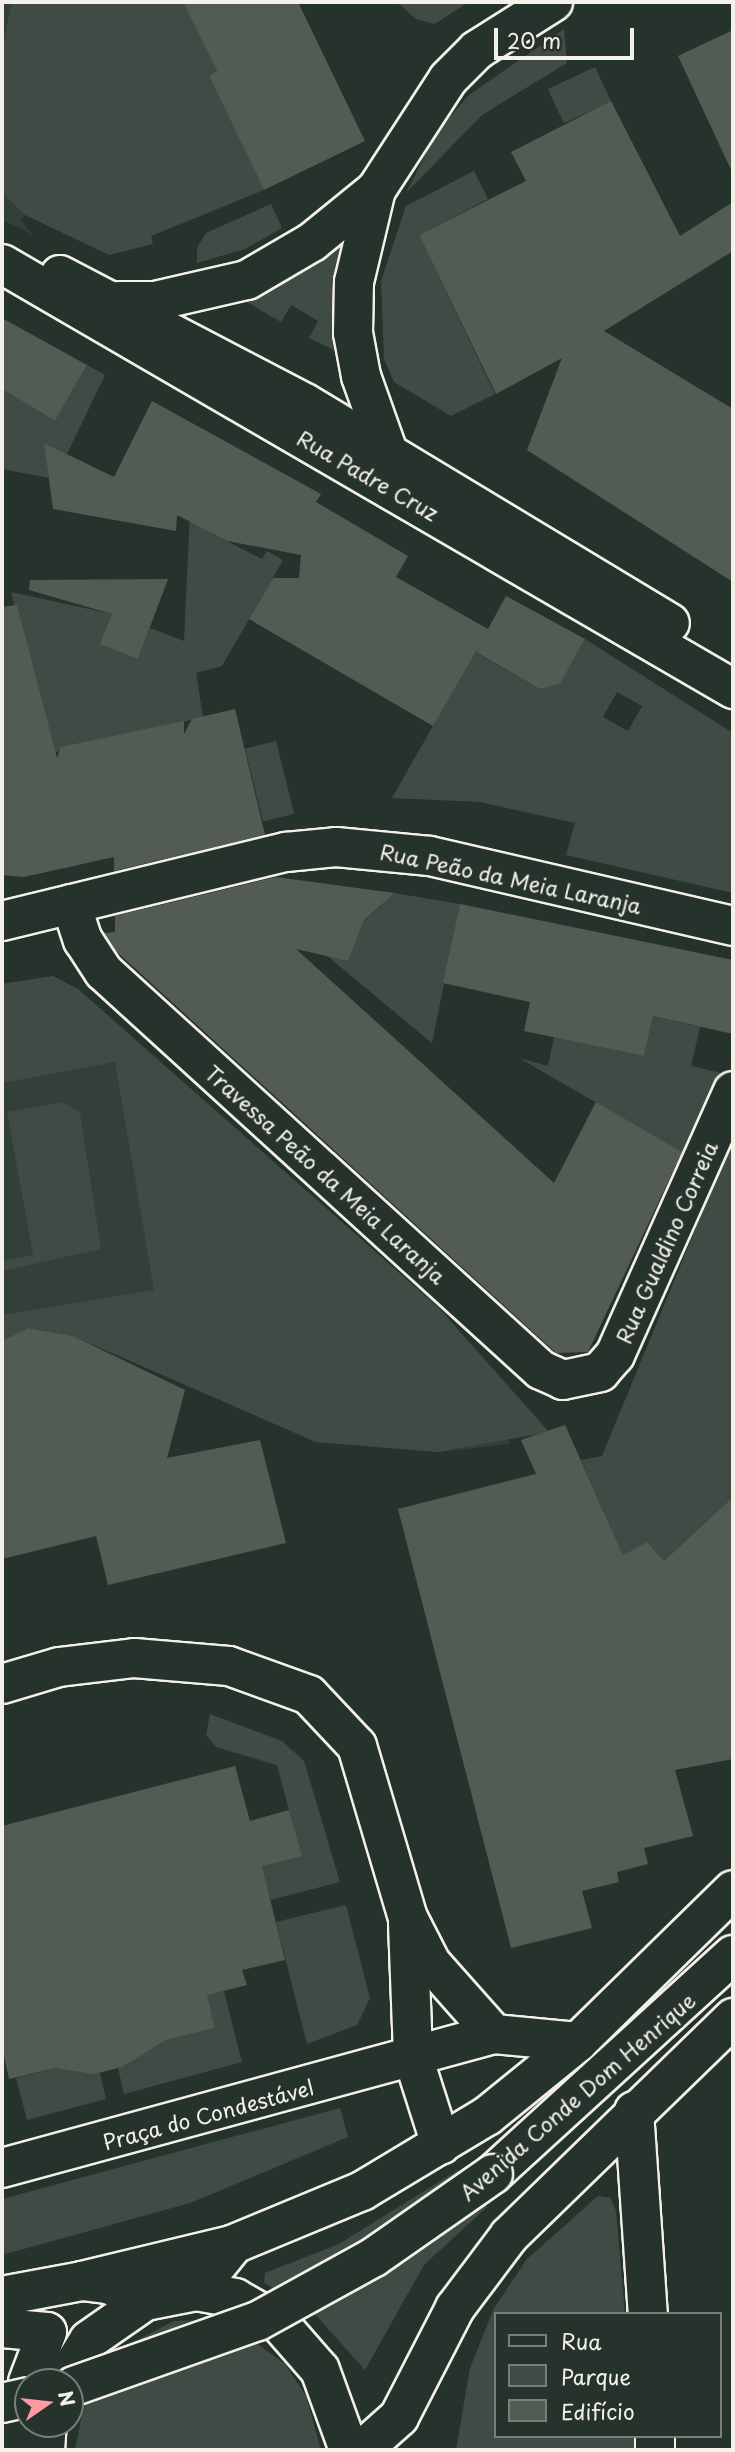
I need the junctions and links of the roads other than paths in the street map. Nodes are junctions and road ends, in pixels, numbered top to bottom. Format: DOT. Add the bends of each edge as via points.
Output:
graph roads {
  1 [pos="553,2"];
  2 [pos="376,190"];
  3 [pos="2,253"];
  4 [pos="2,264"];
  5 [pos="120,301"];
  6 [pos="388,452"];
  7 [pos="733,664"];
  8 [pos="733,689"];
  9 [pos="71,904"];
  10 [pos="2,920"];
  11 [pos="733,926"];
  12 [pos="733,1091"];
  13 [pos="615,1355"];
  14 [pos="2,1684"];
  15 [pos="733,1890"];
  16 [pos="408,1918"];
  17 [pos="733,1955"];
  18 [pos="733,2018"];
  19 [pos="494,2034"];
  20 [pos="578,2042"];
  21 [pos="414,2057"];
  22 [pos="634,2111"];
  23 [pos="441,2145"];
  24 [pos="2,2168"];
  25 [pos="234,2244"];
  26 [pos="82,2281"];
  27 [pos="196,2291"];
  28 [pos="2,2296"];
  29 [pos="145,2301"];
  30 [pos="648,2312"];
  31 [pos="2,2328"];
  32 [pos="34,2368"];
  33 [pos="77,2368"];
  34 [pos="84,2380"];
  35 [pos="418,2389"];
  36 [pos="349,2450"];
  37 [pos="362,2450"];
  38 [pos="408,2450"];
  1 -- 2 [label="street" via="477,50 448,79"];
  2 -- 5 [label="street" via="312,242 247,280 155,301"];
  2 -- 6 [label="street" via="354,282 353,332 361,376"];
  3 -- 5 [label="street, Rua Padre Cruz"];
  4 -- 8 [label="street, Rua Padre Cruz"];
  5 -- 6 [label="street, Rua Padre Cruz"];
  6 -- 7 [label="street, Rua Padre Cruz"];
  9 -- 10 [label="street, Rua Peão da Meia Laranja"];
  9 -- 11 [label="street, Rua Peão da Meia Laranja" via="286,852 357,848 430,856"];
  9 -- 13 [label="street, Travessa Peão da Meia Laranja" via="83,940 104,972 541,1370 581,1380 600,1372"];
  12 -- 13 [label="street, Rua Gualdino Correia"];
  14 -- 16 [label="street" via="59,1668 134,1658 229,1666 309,1695 358,1746"];
  15 -- 20 [label="street, Avenida Conde Dom Henrique"];
  16 -- 19 [label="street" via="431,1963"];
  16 -- 21 [label="street"];
  17 -- 34 [label="street, Avenida Conde Dom Henrique, bridge" via="493,2174 374,2257 258,2321"];
  18 -- 22 [label="street, Avenida Conde Dom Henrique"];
  19 -- 20 [label="street, Praça do Condestável"];
  19 -- 21 [label="street, Praça do Condestável"];
  20 -- 23 [label="street, Avenida Conde Dom Henrique"];
  21 -- 23 [label="street"];
  21 -- 24 [label="street, Praça do Condestável"];
  22 -- 30 [label="street"];
  22 -- 35 [label="street, Avenida Conde Dom Henrique" via="509,2236 455,2308"];
  23 -- 25 [label="street, Avenida Conde Dom Henrique" via="351,2196"];
  25 -- 26 [label="street"];
  25 -- 27 [label="street, Avenida Conde Dom Henrique" via="214,2261"];
  26 -- 28 [label="street"];
  26 -- 29 [label="street" via="108,2284"];
  27 -- 29 [label="street"];
  27 -- 36 [label="street" via="261,2310 300,2343 335,2399"];
  29 -- 33 [label="street" via="89,2340"];
  31 -- 32 [label="street" via="47,2332"];
  35 -- 37 [label="street, Avenida Conde Dom Henrique"];
  35 -- 38 [label="street"];
}
